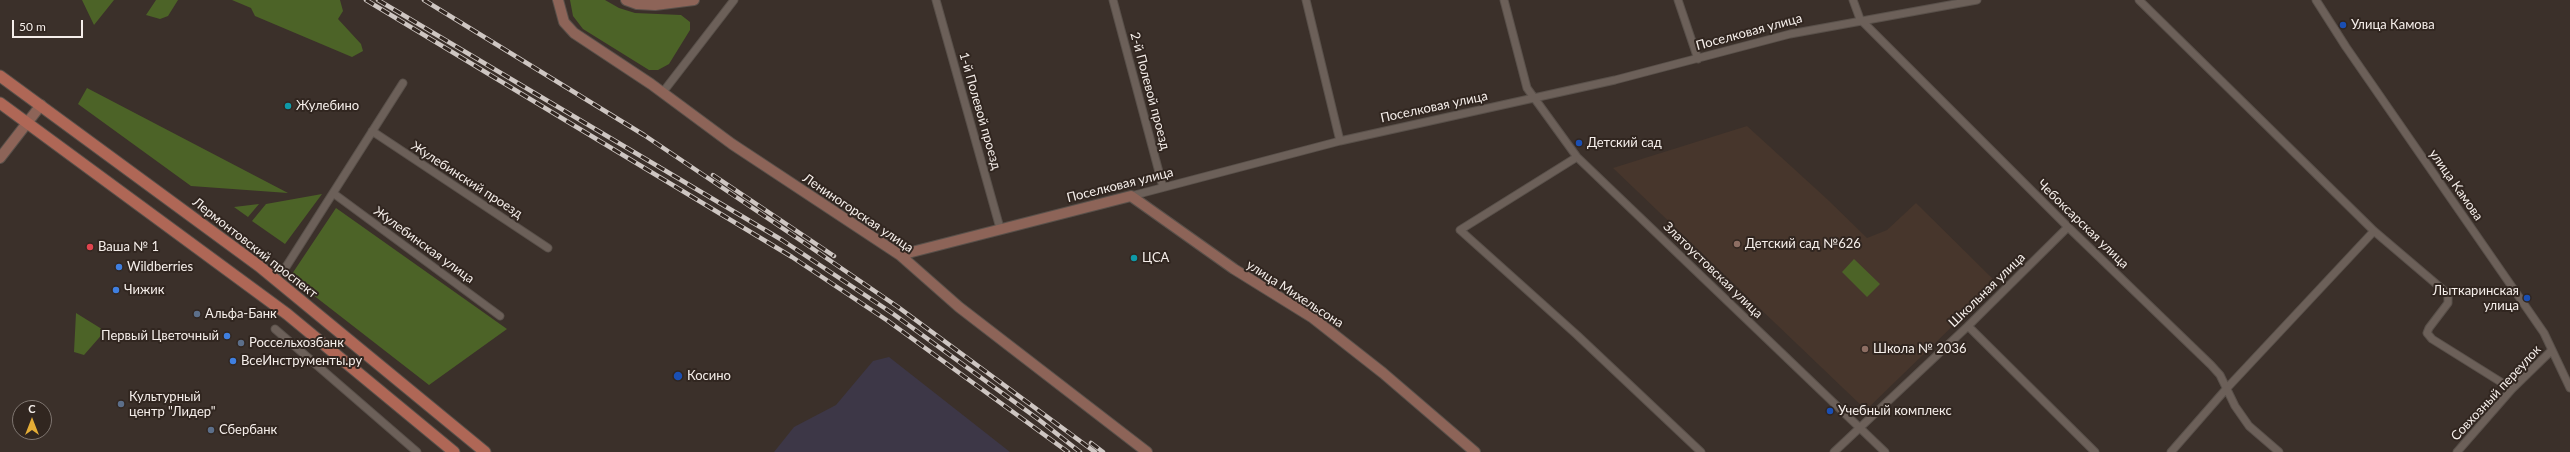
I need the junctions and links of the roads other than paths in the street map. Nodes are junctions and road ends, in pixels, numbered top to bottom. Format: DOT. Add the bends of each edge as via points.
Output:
graph roads {
  1 [pos="558,0"];
  2 [pos="626,0"];
  3 [pos="694,0"];
  4 [pos="734,0"];
  5 [pos="936,0"];
  6 [pos="1114,0"];
  7 [pos="1306,0"];
  8 [pos="1504,0"];
  9 [pos="1678,0"];
  10 [pos="1853,0"];
  11 [pos="1977,0"];
  12 [pos="2139,0"];
  13 [pos="2316,0"];
  14 [pos="1860,20"];
  15 [pos="1698,59"];
  16 [pos="0,76"];
  17 [pos="403,83"];
  18 [pos="663,92"];
  19 [pos="1534,98"];
  20 [pos="0,103"];
  21 [pos="40,105"];
  22 [pos="26,121"];
  23 [pos="372,131"];
  24 [pos="1340,141"];
  25 [pos="1577,157"];
  26 [pos="0,158"];
  27 [pos="1163,188"];
  28 [pos="333,194"];
  29 [pos="1130,196"];
  30 [pos="2068,227"];
  31 [pos="1000,228"];
  32 [pos="2374,231"];
  33 [pos="548,248"];
  34 [pos="900,255"];
  35 [pos="277,280"];
  36 [pos="500,316"];
  37 [pos="1968,326"];
  38 [pos="275,329"];
  39 [pos="2552,350"];
  40 [pos="2227,388"];
  41 [pos="2570,388"];
  42 [pos="2512,389"];
  43 [pos="1860,427"];
  44 [pos="481,449"];
  45 [pos="417,452"];
  46 [pos="454,452"];
  47 [pos="493,452"];
  48 [pos="1147,452"];
  49 [pos="1475,452"];
  50 [pos="1701,452"];
  51 [pos="1834,452"];
  52 [pos="1885,452"];
  53 [pos="2096,452"];
  54 [pos="2171,452"];
  55 [pos="2278,452"];
  56 [pos="2457,452"];
  1 -- 18 [label="street, Лениногорская улица" via="564,22 574,33"];
  2 -- 3 [label="street" via="637,4 655,5"];
  4 -- 18 [label="street"];
  5 -- 31 [label="street, 1-й Полевой проезд"];
  6 -- 27 [label="street, 2-й Полевой проезд"];
  7 -- 24 [label="street"];
  8 -- 19 [label="street, Златоустовская улица" via="1522,76"];
  9 -- 15 [label="street"];
  10 -- 14 [label="street"];
  11 -- 14 [label="street, Поселковая улица"];
  12 -- 32 [label="street"];
  13 -- 39 [label="street, улица Камова" via="2544,333"];
  14 -- 15 [label="street, Поселковая улица" via="1762,40"];
  14 -- 30 [label="street, Чебоксарская улица"];
  15 -- 19 [label="street, Поселковая улица"];
  16 -- 21 [label="main road, Лермонтовский проспект"];
  17 -- 23 [label="street"];
  18 -- 34 [label="street, Лениногорская улица" via="732,144"];
  19 -- 24 [label="street, Поселковая улица"];
  19 -- 25 [label="street, Златоустовская улица"];
  20 -- 22 [label="main road"];
  21 -- 22 [label="street"];
  21 -- 35 [label="main road, Лермонтовский проспект"];
  22 -- 26 [label="street"];
  22 -- 46 [label="main road" via="287,314"];
  23 -- 28 [label="street"];
  23 -- 33 [label="street, Жулебинский проезд"];
  24 -- 27 [label="street, Поселковая улица"];
  25 -- 43 [label="street, Златоустовская улица"];
  25 -- 50 [label="street" via="1460,230"];
  27 -- 29 [label="street, Поселковая улица"];
  28 -- 35 [label="street"];
  28 -- 36 [label="street, Жулебинская улица"];
  29 -- 31 [label="street, Поселковая улица"];
  29 -- 49 [label="street, улица Михельсона" via="1234,269 1312,318 1383,373"];
  30 -- 37 [label="street, Школьная улица"];
  30 -- 40 [label="street, Чебоксарская улица" via="2211,365"];
  31 -- 34 [label="street, Поселковая улица"];
  32 -- 40 [label="street"];
  32 -- 42 [label="street" via="2449,297 2448,303 2429,328 2429,336"];
  34 -- 48 [label="street, Лениногорская улица" via="956,304"];
  35 -- 44 [label="main road, Лермонтовский проспект"];
  37 -- 43 [label="street, Школьная улица"];
  37 -- 53 [label="street"];
  38 -- 45 [label="street"];
  39 -- 41 [label="street, улица Камова"];
  39 -- 42 [label="street, Совхозный переулок"];
  40 -- 54 [label="street"];
  40 -- 55 [label="street, Чебоксарская улица" via="2235,406 2249,426"];
  42 -- 56 [label="street, Совхозный переулок"];
  43 -- 51 [label="street, Школьная улица"];
  43 -- 52 [label="street, Златоустовская улица"];
  44 -- 47 [label="street"];
}
